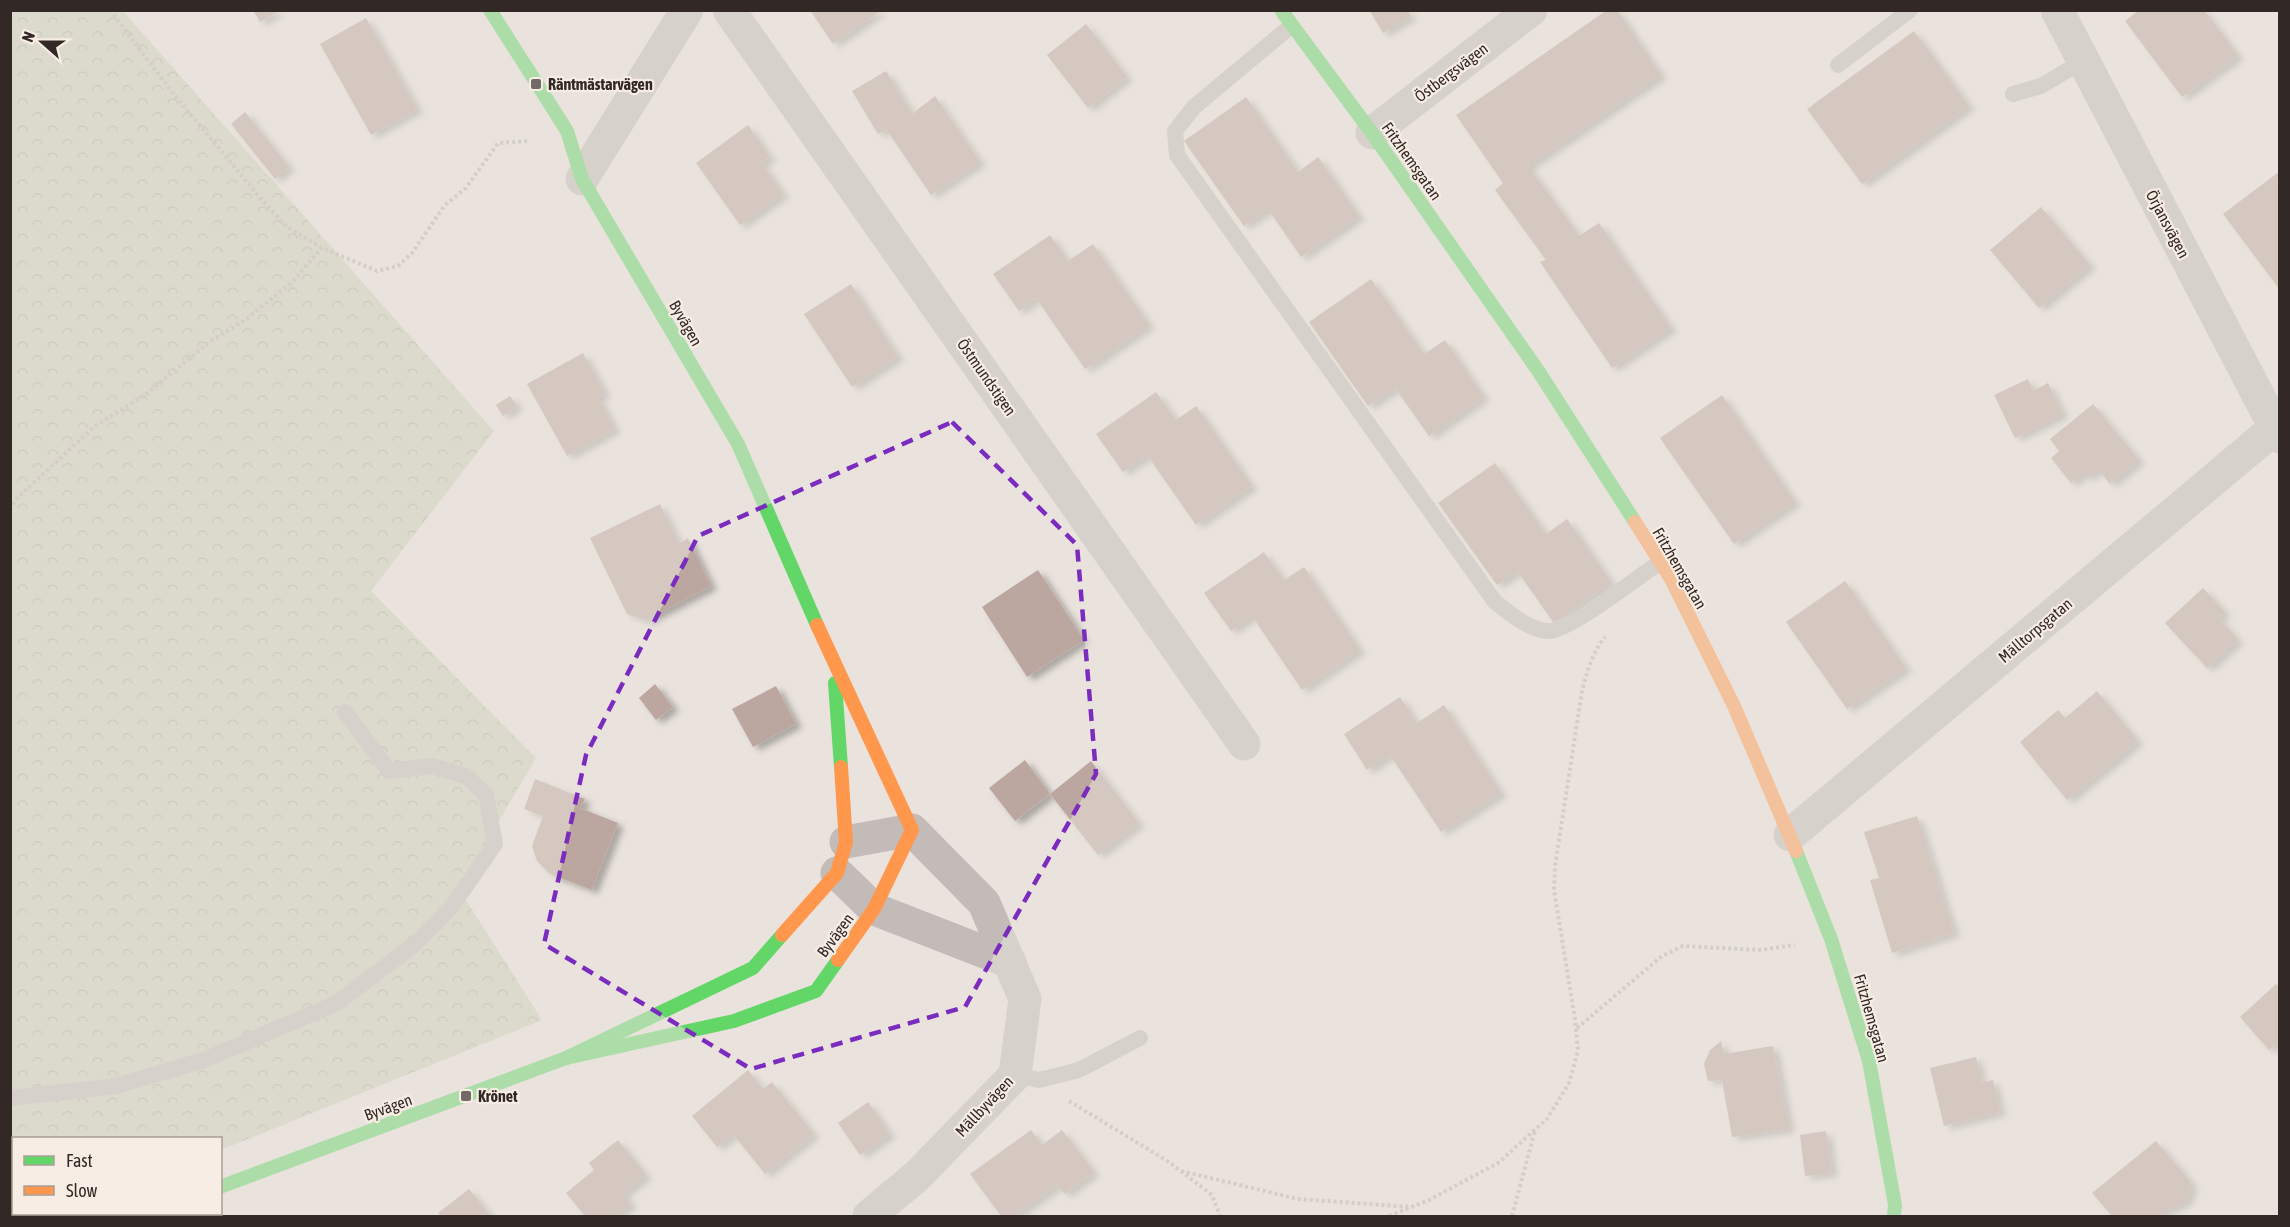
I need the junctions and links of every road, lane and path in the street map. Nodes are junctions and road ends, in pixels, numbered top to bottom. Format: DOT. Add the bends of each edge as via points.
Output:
graph roads {
  1 [pos="110,10"];
  2 [pos="490,10"];
  3 [pos="687,10"];
  4 [pos="729,10"];
  5 [pos="1281,10"];
  6 [pos="1531,10"];
  7 [pos="1910,10"];
  8 [pos="2057,10"];
  9 [pos="1291,26"];
  10 [pos="2083,61"];
  11 [pos="1838,65"];
  12 [pos="2013,94"];
  13 [pos="567,131"];
  14 [pos="1372,133"];
  15 [pos="582,179"];
  16 [pos="322,248"];
  17 [pos="2278,430"];
  18 [pos="10,510"];
  19 [pos="1659,563"];
  20 [pos="1609,632"];
  21 [pos="834,664"];
  22 [pos="345,712"];
  23 [pos="1244,744"];
  24 [pos="912,830"];
  25 [pos="1790,835"];
  26 [pos="846,842"];
  27 [pos="837,873"];
  28 [pos="874,909"];
  29 [pos="1831,939"];
  30 [pos="1010,962"];
  31 [pos="1576,1029"];
  32 [pos="1140,1038"];
  33 [pos="566,1059"];
  34 [pos="1027,1077"];
  35 [pos="10,1098"];
  36 [pos="1536,1129"];
  37 [pos="1180,1171"];
  38 [pos="222,1186"];
  39 [pos="1412,1207"];
  40 [pos="869,1216"];
  41 [pos="1220,1216"];
  42 [pos="1389,1216"];
  43 [pos="1512,1216"];
  44 [pos="1894,1216"];
  1 -- 16 [label="path" via="262,200 287,227"];
  2 -- 13 [label="street, Byvägen"];
  3 -- 15 [label="street"];
  4 -- 23 [label="street, Östmundstigen"];
  5 -- 9 [label="street, Fritzhemsgatan"];
  6 -- 14 [label="street, Östbergsvägen"];
  7 -- 11 [label="lane"];
  8 -- 10 [label="street, Örjansvägen"];
  9 -- 14 [label="street, Fritzhemsgatan"];
  9 -- 19 [label="lane" via="1194,107 1175,131 1177,155 1495,602 1527,625 1549,631 1568,626"];
  10 -- 12 [label="lane" via="2041,86"];
  10 -- 17 [label="street, Örjansvägen"];
  13 -- 15 [label="street, Byvägen"];
  13 -- 16 [label="path" via="525,142 498,143 466,188 445,205 399,266 377,271"];
  14 -- 19 [label="street, Fritzhemsgatan" via="1539,372"];
  15 -- 21 [label="street, Byvägen" via="738,444"];
  16 -- 18 [label="path" via="290,284 245,320 208,343 146,394 94,427 15,500"];
  17 -- 25 [label="street, Mälltorpsgatan"];
  19 -- 25 [label="street, Fritzhemsgatan" via="1671,579 1734,706"];
  20 -- 31 [label="path" via="1597,646 1582,691 1555,866 1554,890"];
  21 -- 24 [label="street, Byvägen"];
  21 -- 26 [label="street, Byvägen"];
  22 -- 35 [label="lane" via="389,771 432,766 466,776 486,795 495,844 453,905 414,945 337,1003 204,1060 127,1083"];
  24 -- 26 [label="street"];
  24 -- 28 [label="street, Byvägen"];
  24 -- 30 [label="street, Mällbyvägen" via="984,903"];
  25 -- 29 [label="street, Fritzhemsgatan"];
  26 -- 27 [label="street, Byvägen"];
  27 -- 28 [label="street"];
  27 -- 33 [label="street, Byvägen" via="753,968"];
  28 -- 30 [label="street"];
  28 -- 33 [label="street, Byvägen" via="816,991 734,1021"];
  29 -- 31 [label="path" via="1760,950 1683,946 1662,956"];
  29 -- 44 [label="street, Fritzhemsgatan" via="1869,1061"];
  30 -- 34 [label="street, Mällbyvägen" via="1025,999"];
  31 -- 36 [label="path" via="1578,1051 1569,1083 1547,1119"];
  32 -- 34 [label="lane" via="1079,1070"];
  33 -- 38 [label="street, Byvägen"];
  34 -- 37 [label="path"];
  34 -- 40 [label="street, Mällbyvägen"];
  36 -- 39 [label="path" via="1498,1163"];
  36 -- 43 [label="path"];
  37 -- 39 [label="path" via="1298,1199"];
  37 -- 41 [label="path" via="1212,1195"];
  39 -- 42 [label="path"];
}
